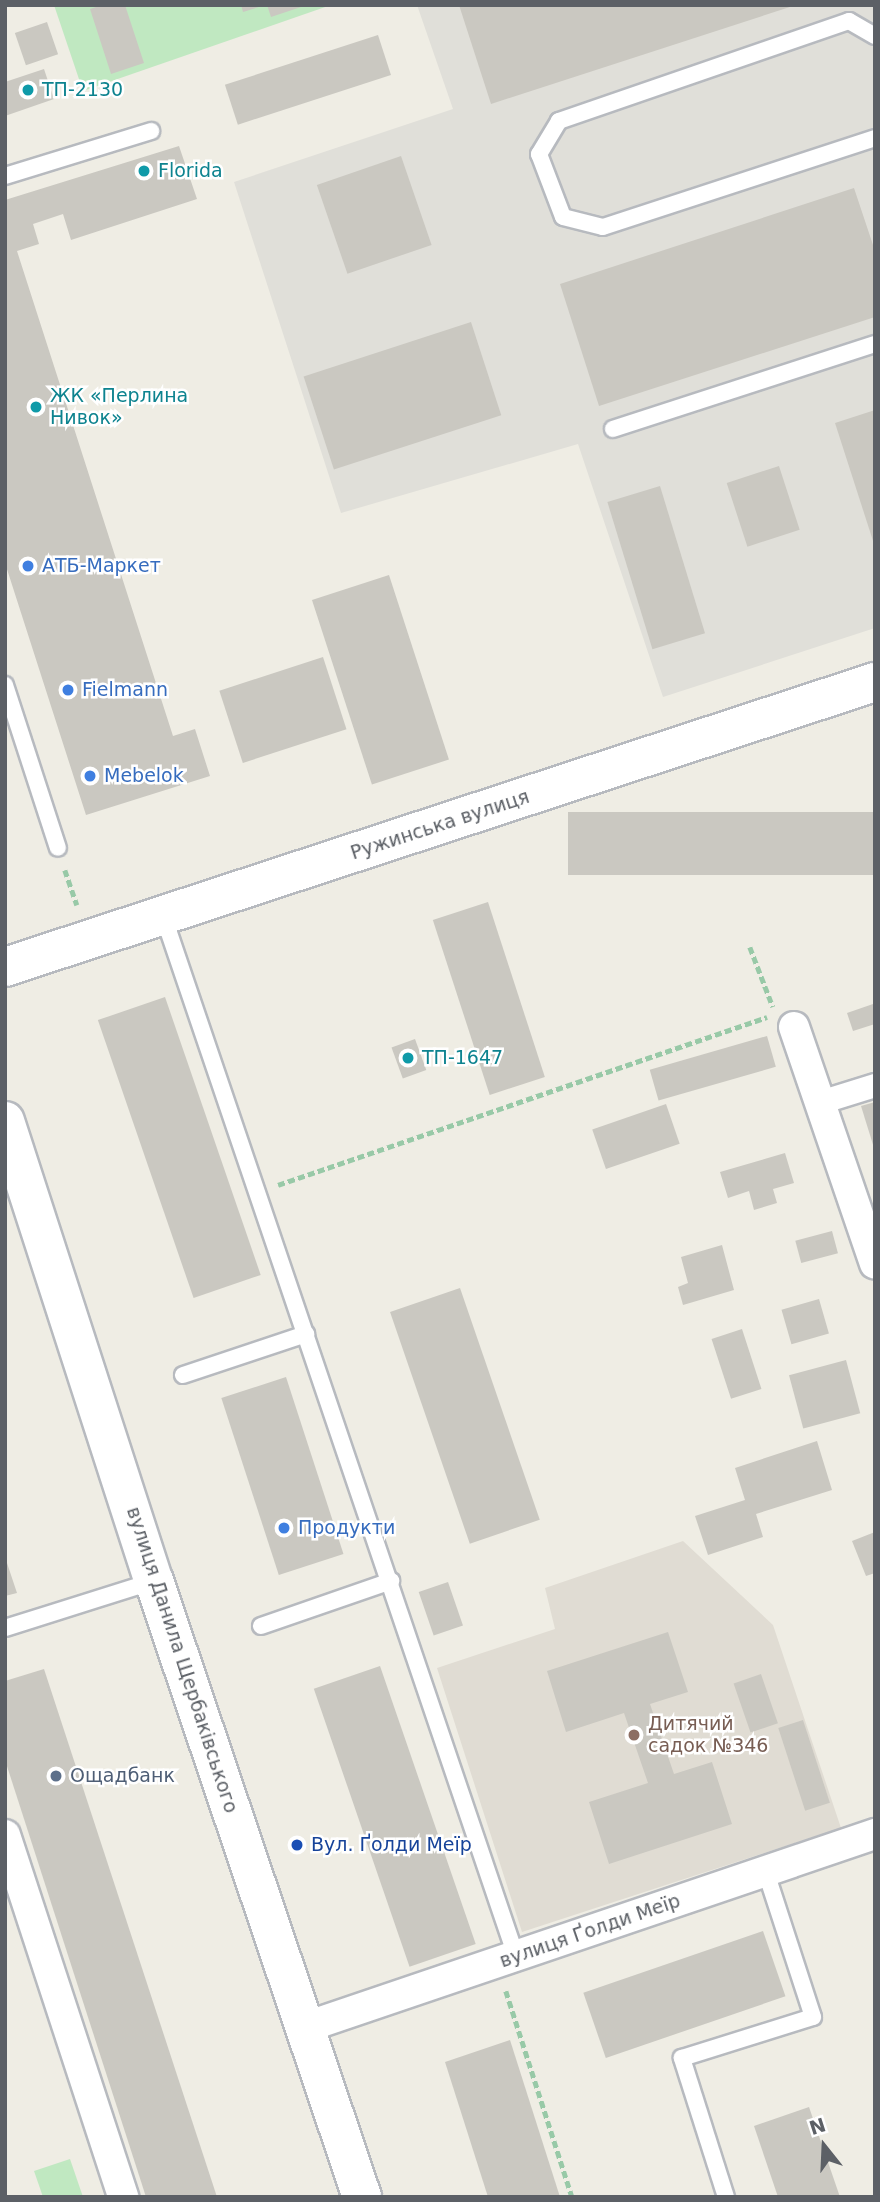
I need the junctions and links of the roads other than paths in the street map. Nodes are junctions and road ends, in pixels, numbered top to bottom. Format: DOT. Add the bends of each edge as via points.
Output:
graph roads {
  1 [pos="875,36"];
  2 [pos="151,131"];
  3 [pos="875,138"];
  4 [pos="5,176"];
  5 [pos="875,344"];
  6 [pos="612,429"];
  7 [pos="875,682"];
  8 [pos="5,685"];
  9 [pos="58,848"];
  10 [pos="163,915"];
  11 [pos="5,967"];
  12 [pos="794,1027"];
  13 [pos="875,1085"];
  14 [pos="820,1102"];
  15 [pos="5,1121"];
  16 [pos="14,1180"];
  17 [pos="875,1263"];
  18 [pos="306,1334"];
  19 [pos="183,1374"];
  20 [pos="155,1581"];
  21 [pos="391,1581"];
  22 [pos="261,1626"];
  23 [pos="5,1628"];
  24 [pos="875,1834"];
  25 [pos="5,1835"];
  26 [pos="766,1872"];
  27 [pos="506,1959"];
  28 [pos="306,2027"];
  29 [pos="123,2197"];
  30 [pos="362,2197"];
  31 [pos="726,2197"];
  1 -- 3 [label="lane" via="849,22 559,121 539,154 563,217 603,227"];
  2 -- 4 [label="lane"];
  5 -- 6 [label="lane"];
  7 -- 10 [label="main road, Ружинська вулиця"];
  8 -- 9 [label="lane"];
  10 -- 11 [label="main road, Ружинська вулиця"];
  10 -- 18 [label="lane"];
  12 -- 14 [label="street"];
  13 -- 14 [label="street"];
  14 -- 17 [label="street"];
  15 -- 16 [label="main road, вулиця Данила Щербаківського"];
  16 -- 20 [label="main road, вулиця Данила Щербаківського"];
  18 -- 19 [label="lane"];
  18 -- 21 [label="lane"];
  20 -- 23 [label="lane"];
  20 -- 28 [label="main road, вулиця Данила Щербаківського"];
  21 -- 22 [label="lane"];
  21 -- 27 [label="lane"];
  24 -- 26 [label="street, вулиця Ґолди Меїр"];
  25 -- 29 [label="street"];
  26 -- 27 [label="street, вулиця Ґолди Меїр"];
  26 -- 31 [label="lane" via="813,2017 682,2058"];
  27 -- 28 [label="street, вулиця Ґолди Меїр"];
  28 -- 30 [label="main road, вулиця Данила Щербаківського"];
}
